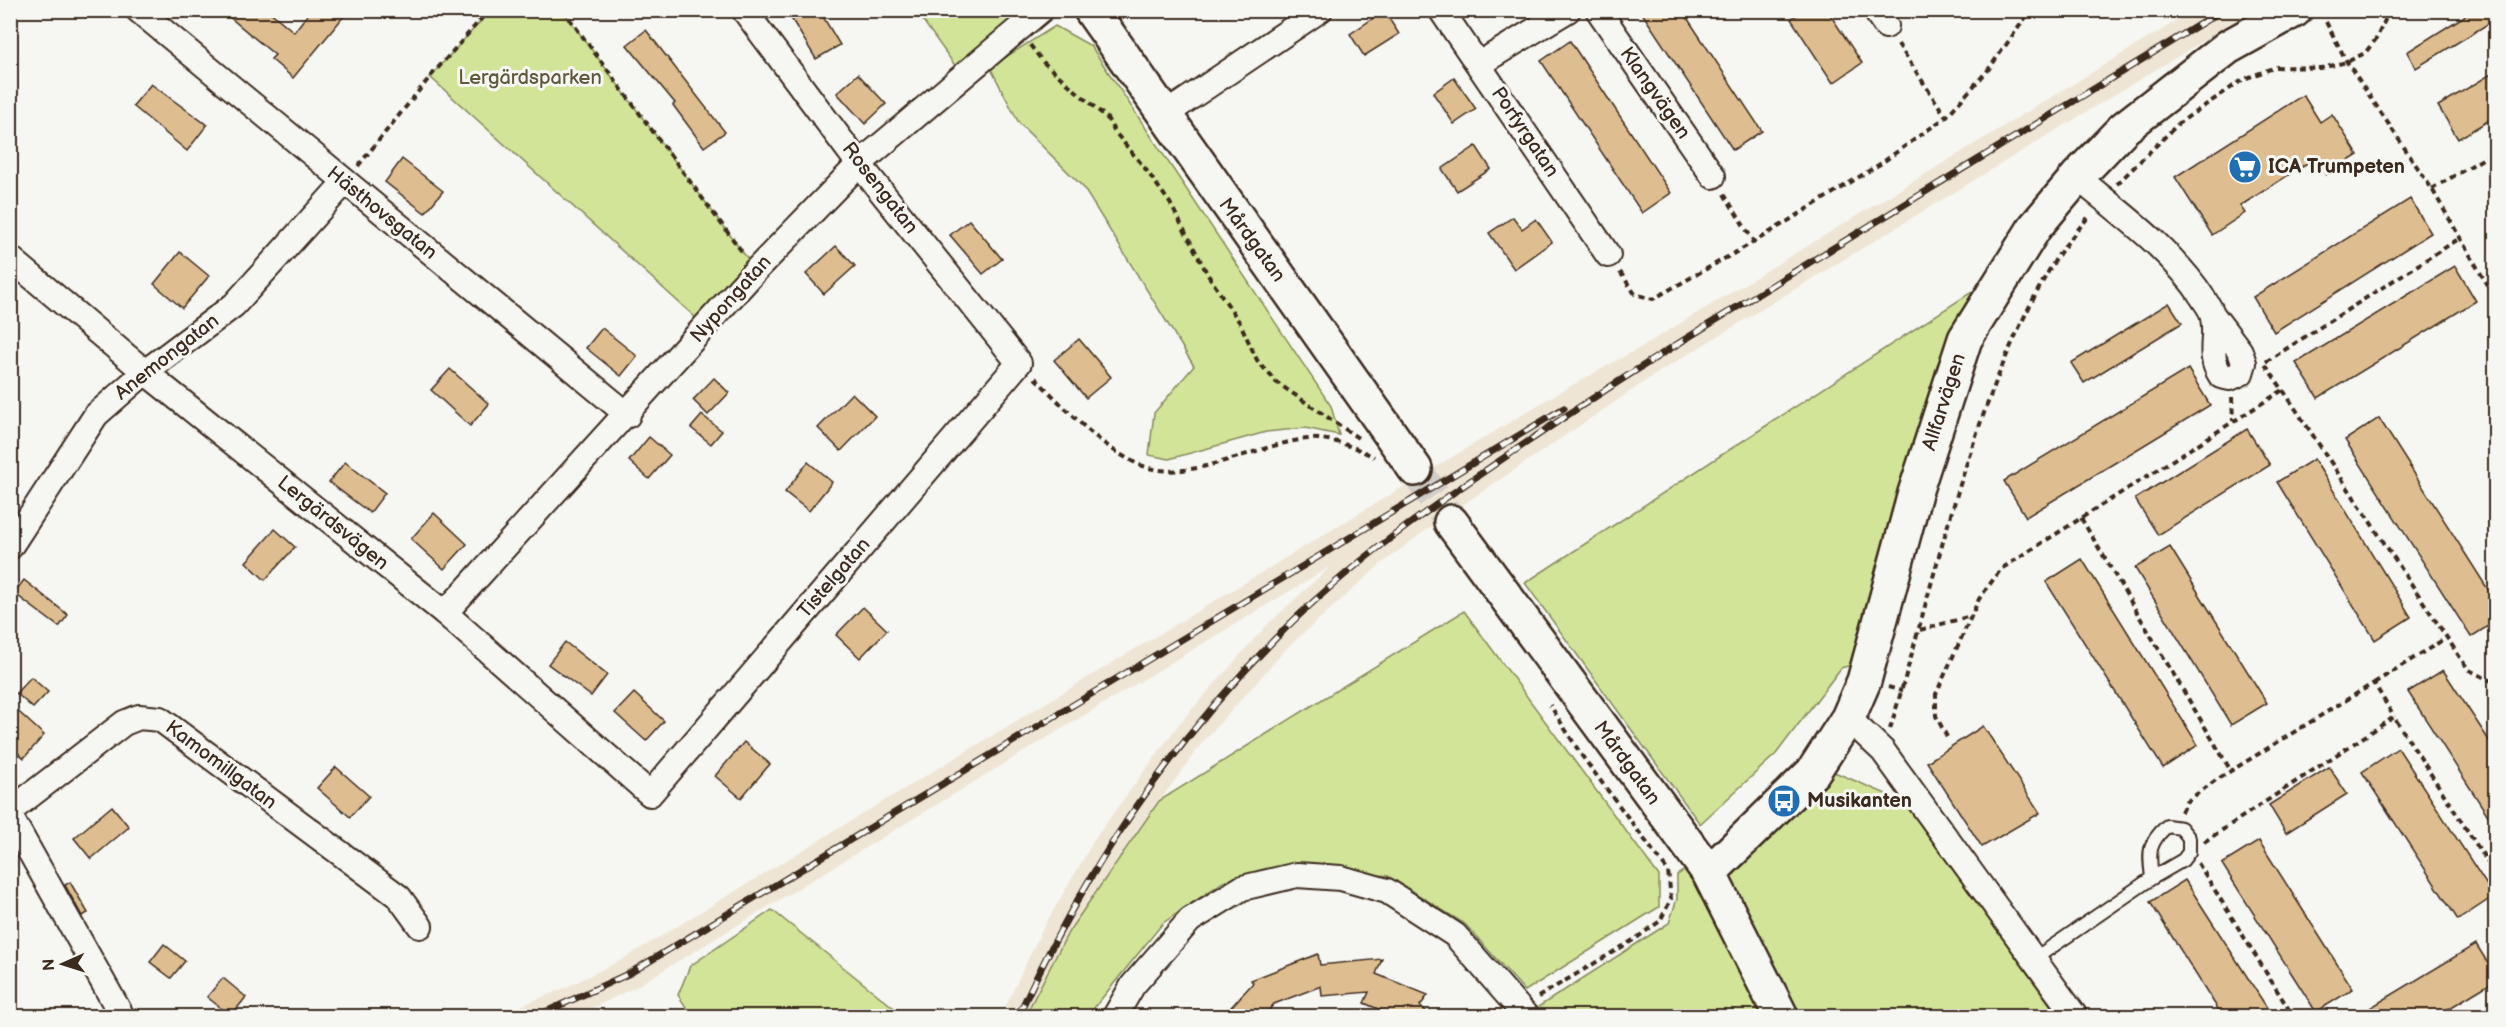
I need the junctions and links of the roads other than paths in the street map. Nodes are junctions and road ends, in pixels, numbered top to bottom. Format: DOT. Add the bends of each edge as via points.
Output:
graph roads {
  1 [pos="138,10"];
  2 [pos="744,10"];
  3 [pos="1041,10"];
  4 [pos="1090,10"];
  5 [pos="1320,10"];
  6 [pos="1441,10"];
  7 [pos="1568,10"];
  8 [pos="1598,10"];
  9 [pos="2295,10"];
  10 [pos="1479,64"];
  11 [pos="1163,116"];
  12 [pos="860,164"];
  13 [pos="1713,176"];
  14 [pos="2077,177"];
  15 [pos="344,183"];
  16 [pos="1608,255"];
  17 [pos="10,258"];
  18 [pos="2212,314"];
  19 [pos="1019,363"];
  20 [pos="145,372"];
  21 [pos="628,415"];
  22 [pos="1415,469"];
  23 [pos="1451,522"];
  24 [pos="10,547"];
  25 [pos="445,613"];
  26 [pos="1848,718"];
  27 [pos="650,794"];
  28 [pos="10,811"];
  29 [pos="10,816"];
  30 [pos="1708,873"];
  31 [pos="2152,878"];
  32 [pos="420,926"];
  33 [pos="2034,960"];
  34 [pos="1523,1012"];
  35 [pos="122,1017"];
  36 [pos="1115,1017"];
  37 [pos="1782,1017"];
  38 [pos="2075,1017"];
  1 -- 15 [label="street, Hästhovsgatan"];
  2 -- 12 [label="street, Rosengatan"];
  3 -- 12 [label="street, Nypongatan"];
  4 -- 11 [label="street, Mårdgatan"];
  5 -- 11 [label="street"];
  6 -- 10 [label="street, Porfyrgatan"];
  7 -- 10 [label="street"];
  8 -- 13 [label="street, Klangvägen"];
  9 -- 14 [label="street, Allfarvägen" via="2228,47 2123,129"];
  10 -- 16 [label="street, Porfyrgatan"];
  11 -- 22 [label="street, Mårdgatan"];
  12 -- 19 [label="street, Rosengatan"];
  12 -- 21 [label="street, Nypongatan" via="756,270"];
  14 -- 18 [label="street" via="2191,279"];
  14 -- 26 [label="street, Allfarvägen" via="2036,227 1965,339 1915,493 1864,681"];
  15 -- 20 [label="street, Anemongatan" via="234,305"];
  15 -- 21 [label="street, Hästhovsgatan"];
  17 -- 20 [label="street, Lergärdsvägen"];
  19 -- 27 [label="street, Tistelgatan"];
  20 -- 24 [label="street, Anemongatan" via="96,415"];
  20 -- 25 [label="street, Lergärdsvägen"];
  21 -- 25 [label="street, Nypongatan"];
  23 -- 30 [label="street, Mårdgatan"];
  25 -- 27 [label="street, Lergärdsvägen"];
  26 -- 30 [label="street, Allfarvägen" via="1813,772"];
  26 -- 33 [label="street" via="1883,751"];
  28 -- 32 [label="street, Kamomillgatan" via="123,723 139,717 160,718 399,897"];
  29 -- 35 [label="street"];
  30 -- 37 [label="street, Mårdgatan"];
  31 -- 31 [label="lane" via="2183,860 2188,852 2189,838 2181,828 2167,826 2156,836 2148,852"];
  31 -- 33 [label="lane"];
  33 -- 38 [label="street"];
  34 -- 36 [label="street" via="1455,935 1387,891 1341,878 1297,875 1242,888 1190,920 1133,985"];
}
